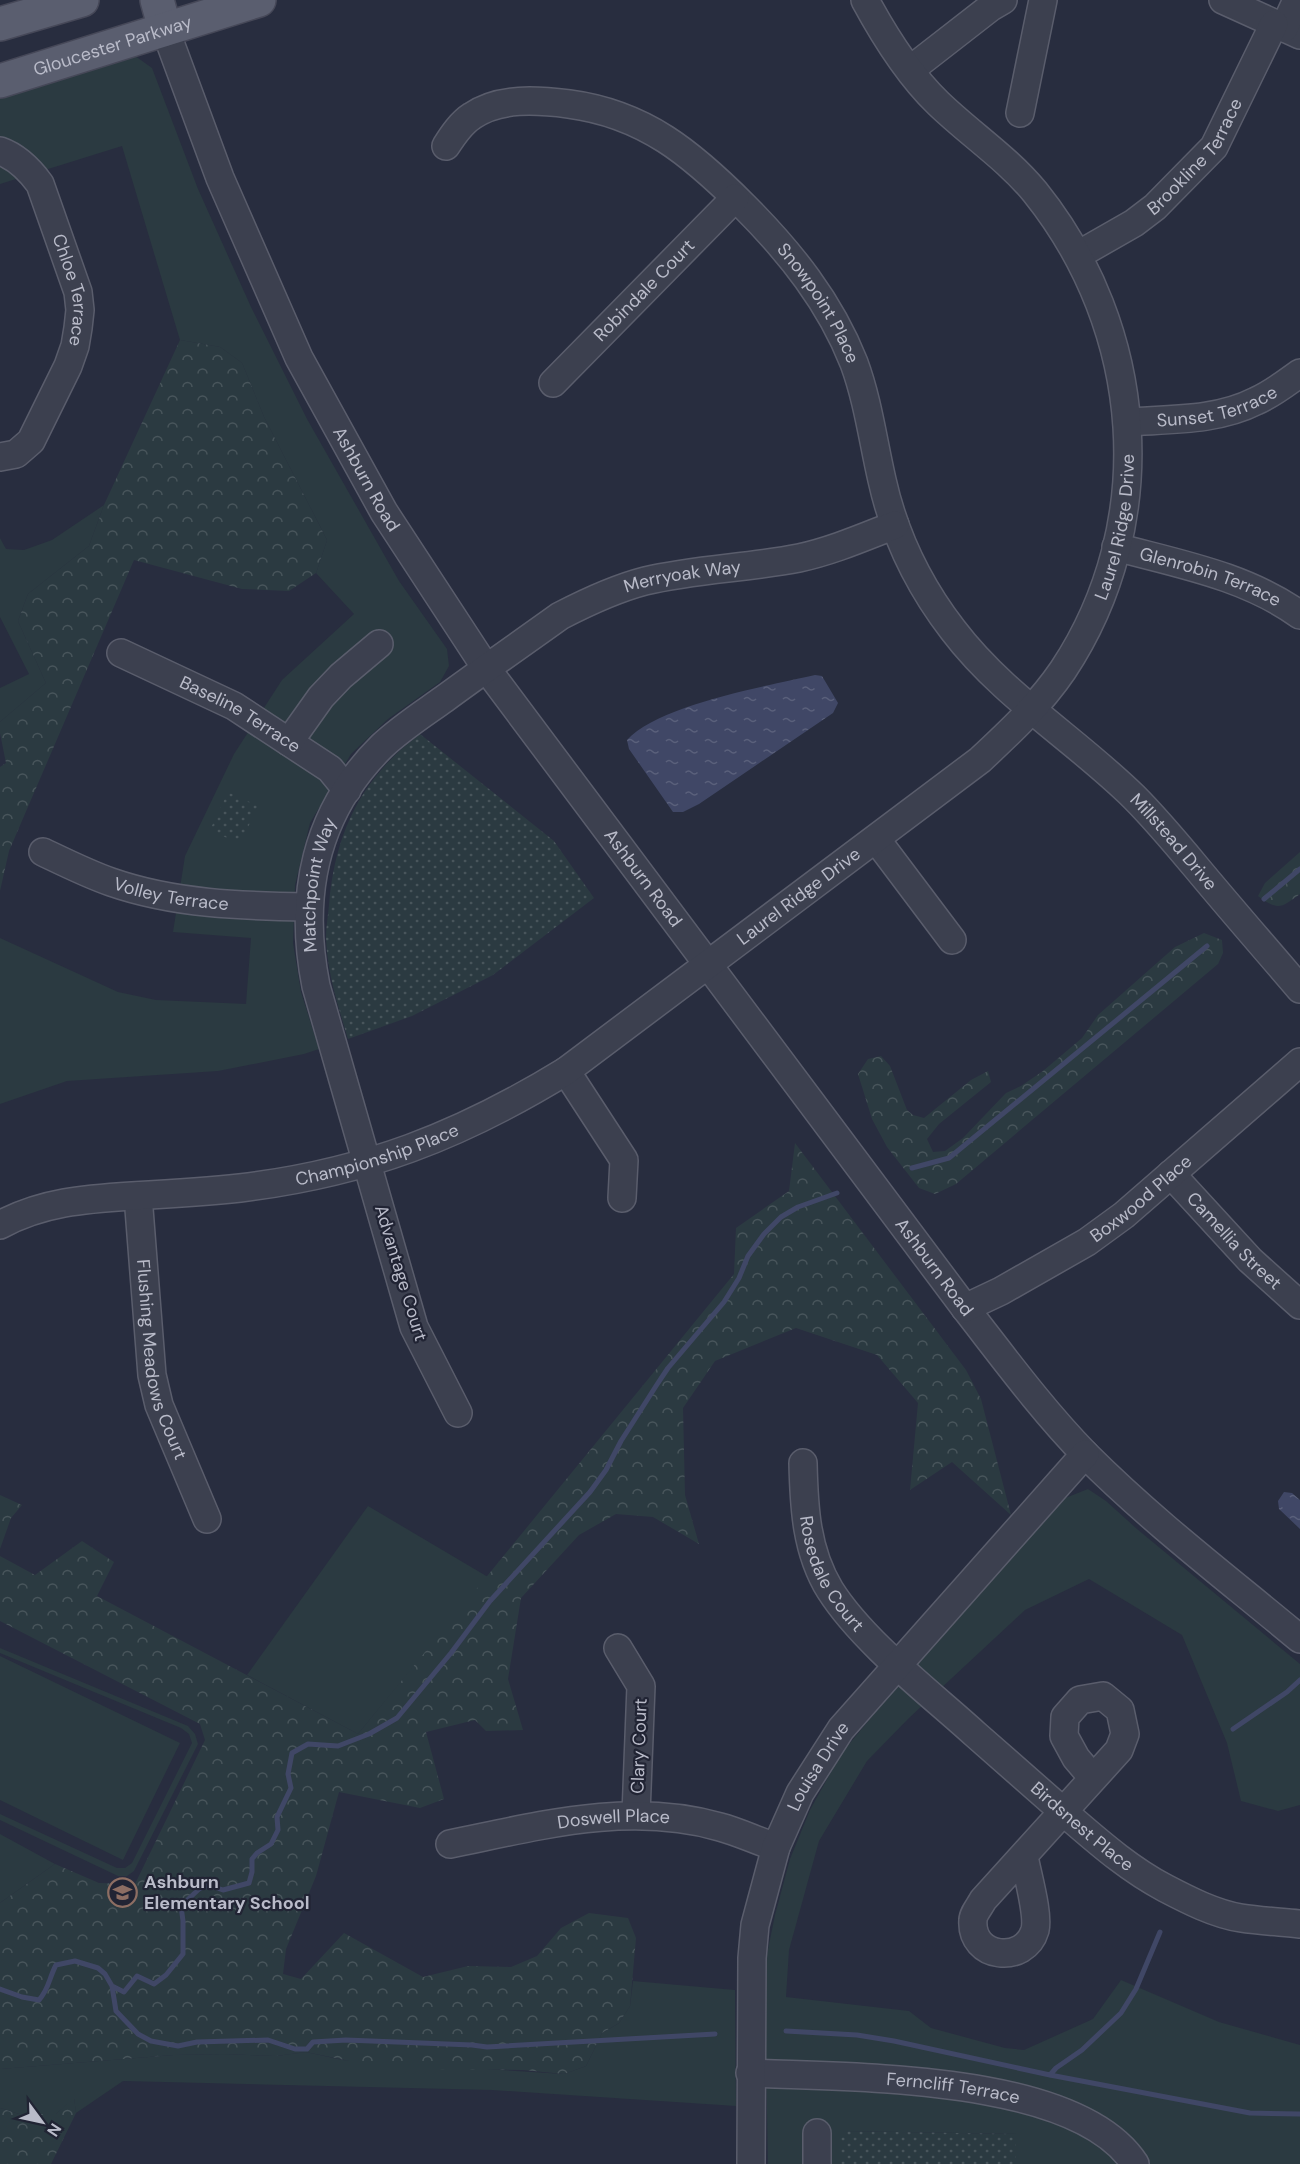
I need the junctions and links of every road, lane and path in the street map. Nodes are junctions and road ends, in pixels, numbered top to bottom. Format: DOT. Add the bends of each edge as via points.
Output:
graph roads {
  1 [pos="82,0"];
  2 [pos="260,0"];
  3 [pos="865,0"];
  4 [pos="1003,0"];
  5 [pos="1043,0"];
  6 [pos="1223,0"];
  7 [pos="1297,0"];
  8 [pos="161,14"];
  9 [pos="0,24"];
  10 [pos="1286,29"];
  11 [pos="909,70"];
  12 [pos="0,81"];
  13 [pos="1020,113"];
  14 [pos="446,146"];
  15 [pos="0,151"];
  16 [pos="735,198"];
  17 [pos="1078,255"];
  18 [pos="1300,373"];
  19 [pos="553,383"];
  20 [pos="1127,422"];
  21 [pos="0,457"];
  22 [pos="895,525"];
  23 [pos="1116,547"];
  24 [pos="1300,615"];
  25 [pos="379,644"];
  26 [pos="121,653"];
  27 [pos="486,668"];
  28 [pos="1032,709"];
  29 [pos="289,742"];
  30 [pos="347,790"];
  31 [pos="876,839"];
  32 [pos="43,852"];
  33 [pos="308,908"];
  34 [pos="952,940"];
  35 [pos="709,965"];
  36 [pos="1300,988"];
  37 [pos="1300,1062"];
  38 [pos="566,1071"];
  39 [pos="367,1163"];
  40 [pos="1171,1174"];
  41 [pos="138,1196"];
  42 [pos="622,1198"];
  43 [pos="0,1225"];
  44 [pos="1300,1305"];
  45 [pos="965,1308"];
  46 [pos="458,1413"];
  47 [pos="1085,1454"];
  48 [pos="803,1463"];
  49 [pos="207,1519"];
  50 [pos="1300,1639"];
  51 [pos="618,1648"];
  52 [pos="898,1665"];
  53 [pos="1094,1778"];
  54 [pos="1063,1811"];
  55 [pos="636,1814"];
  56 [pos="450,1844"];
  57 [pos="776,1847"];
  58 [pos="1024,1856"];
  59 [pos="1300,1924"];
  60 [pos="750,2073"];
  61 [pos="817,2133"];
  62 [pos="751,2164"];
  63 [pos="817,2164"];
  64 [pos="1135,2164"];
  1 -- 9 [label="main road"];
  2 -- 8 [label="main road, Gloucester Parkway" via="198,20"];
  3 -- 11 [label="street, Laurel Ridge Drive"];
  4 -- 11 [label="street"];
  5 -- 13 [label="street"];
  6 -- 10 [label="street"];
  7 -- 10 [label="street, Brookline Terrace"];
  8 -- 12 [label="main road, Gloucester Parkway"];
  8 -- 27 [label="street, Ashburn Road" via="220,178 298,358 384,513"];
  10 -- 17 [label="street, Brookline Terrace" via="1214,147 1155,207"];
  11 -- 17 [label="street, Laurel Ridge Drive" via="936,101 1006,161 1034,191"];
  14 -- 16 [label="street, Snowpoint Place" via="471,116 495,105 576,105 625,118 670,141"];
  15 -- 21 [label="street, Chloe Terrace" via="29,169 40,184 78,292 80,310 68,366 31,441 16,454"];
  16 -- 19 [label="street, Robindale Court"];
  16 -- 22 [label="street, Snowpoint Place" via="797,263 840,332 865,396"];
  17 -- 20 [label="street, Laurel Ridge Drive" via="1108,325 1121,374"];
  18 -- 20 [label="street, Sunset Terrace" via="1257,401 1230,411"];
  20 -- 23 [label="street, Laurel Ridge Drive" via="1127,479"];
  22 -- 27 [label="street, Merryoak Way" via="802,557 668,576 618,589 560,616"];
  22 -- 28 [label="street, Snowpoint Place" via="920,579 952,628 986,669"];
  23 -- 24 [label="street, Glenrobin Terrace" via="1233,580"];
  23 -- 28 [label="street, Laurel Ridge Drive" via="1085,631"];
  25 -- 29 [label="street" via="321,697"];
  26 -- 29 [label="street, Baseline Terrace" via="221,698"];
  27 -- 30 [label="street, Matchpoint Way" via="399,731 365,765"];
  27 -- 35 [label="street, Ashburn Road"];
  28 -- 31 [label="street, Laurel Ridge Drive" via="980,760"];
  28 -- 36 [label="street, Millstead Drive" via="1135,798"];
  29 -- 30 [label="street, Baseline Terrace" via="330,769"];
  30 -- 33 [label="street, Matchpoint Way" via="315,862"];
  31 -- 34 [label="street"];
  31 -- 35 [label="street, Laurel Ridge Drive"];
  32 -- 33 [label="street, Volley Terrace" via="112,883 154,895 198,902"];
  33 -- 39 [label="street, Matchpoint Way" via="310,957 316,986"];
  35 -- 38 [label="street, Championship Place"];
  35 -- 45 [label="street, Ashburn Road"];
  37 -- 40 [label="street, Boxwood Place"];
  38 -- 39 [label="street, Championship Place" via="473,1124"];
  38 -- 42 [label="street" via="624,1160"];
  39 -- 41 [label="street, Championship Place" via="267,1185"];
  39 -- 46 [label="street, Advantage Court" via="414,1327"];
  40 -- 44 [label="street, Camellia Street" via="1250,1260"];
  40 -- 45 [label="street, Boxwood Place" via="1087,1242"];
  41 -- 43 [label="street, Championship Place" via="53,1204"];
  41 -- 49 [label="street, Flushing Meadows Court" via="152,1375 159,1405"];
  45 -- 47 [label="street, Ashburn Road"];
  47 -- 50 [label="street, Ashburn Road" via="1148,1514"];
  47 -- 52 [label="street, Louisa Drive"];
  48 -- 52 [label="street, Rosedale Court" via="807,1529 820,1570 846,1612"];
  51 -- 55 [label="street, Clary Court" via="641,1686"];
  52 -- 54 [label="street, Birdsnest Place"];
  52 -- 57 [label="street, Louisa Drive" via="841,1729 800,1792"];
  53 -- 54 [label="street"];
  54 -- 58 [label="street"];
  54 -- 59 [label="street, Birdsnest Place" via="1120,1861 1182,1897 1239,1918"];
  55 -- 56 [label="street, Doswell Place" via="565,1820"];
  55 -- 57 [label="street, Doswell Place" via="720,1827"];
  57 -- 60 [label="street, Louisa Drive" via="755,1925"];
  60 -- 62 [label="street, Louisa Drive"];
  60 -- 64 [label="street, Ferncliff Terrace" via="927,2082 1012,2096 1057,2109 1097,2128"];
  61 -- 63 [label="street"];
}
